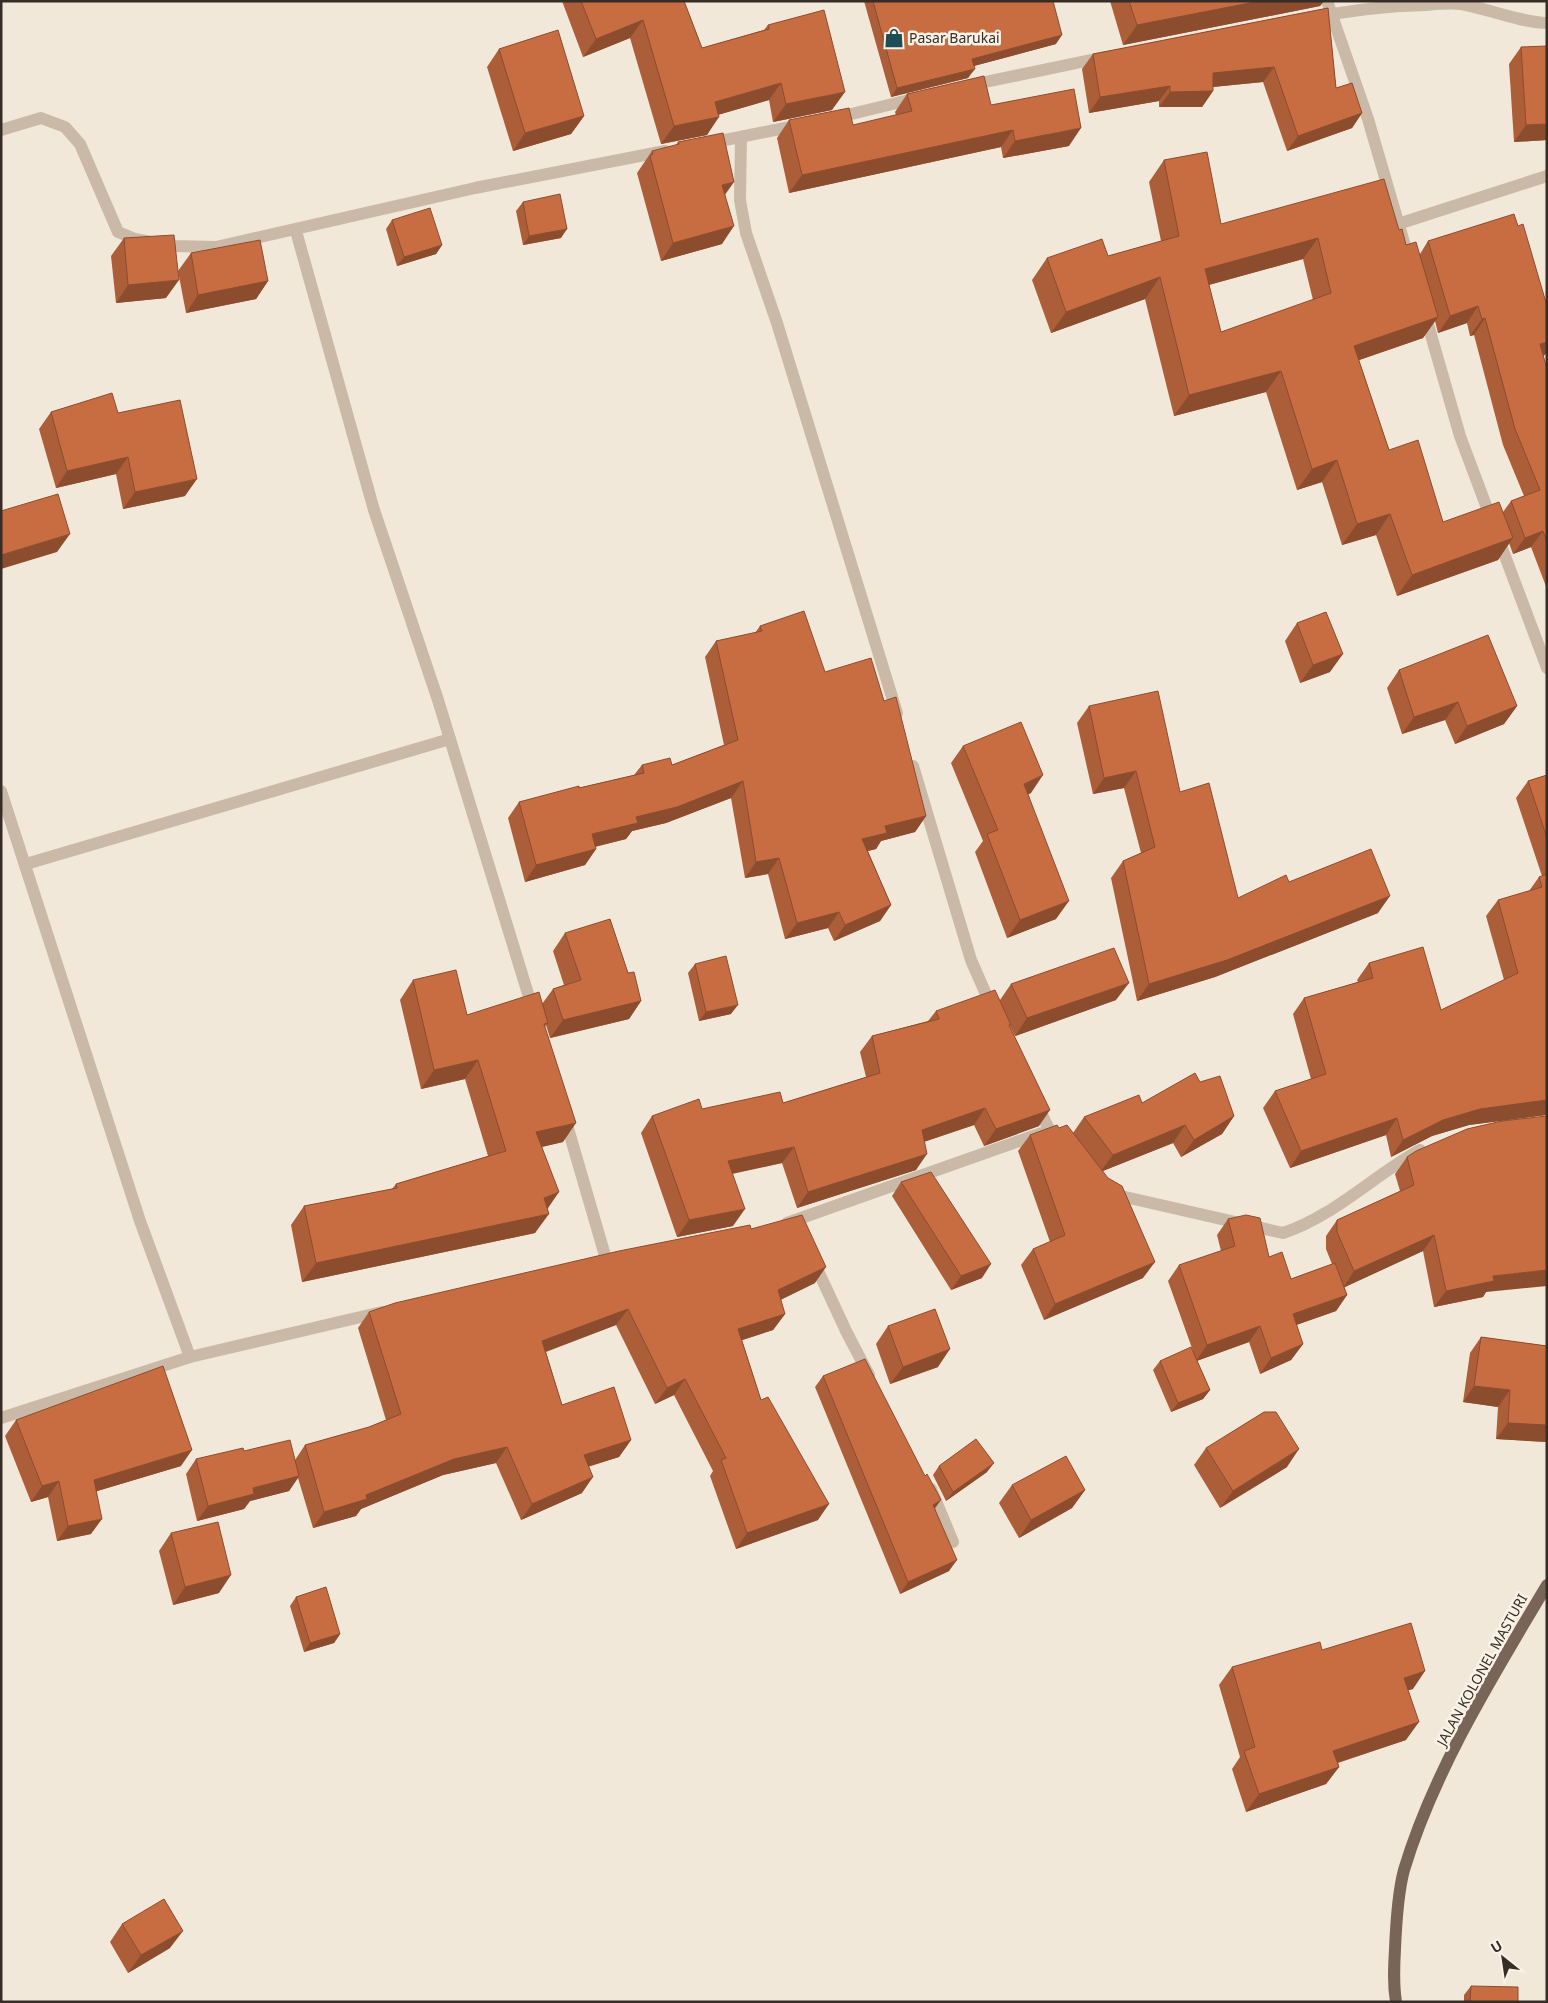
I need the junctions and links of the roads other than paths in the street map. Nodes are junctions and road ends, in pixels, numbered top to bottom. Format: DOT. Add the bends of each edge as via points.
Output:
graph roads {
  1 [pos="1327,1"];
  2 [pos="1331,14"];
  3 [pos="1301,20"];
  4 [pos="1547,23"];
  5 [pos="1116,55"];
  6 [pos="955,89"];
  7 [pos="928,95"];
  8 [pos="1,130"];
  9 [pos="741,137"];
  10 [pos="693,146"];
  11 [pos="674,150"];
  12 [pos="1547,176"];
  13 [pos="1398,224"];
  14 [pos="296,231"];
  15 [pos="1409,260"];
  16 [pos="1420,298"];
  17 [pos="1547,668"];
  18 [pos="902,729"];
  19 [pos="450,739"];
  20 [pos="910,757"];
  21 [pos="1,791"];
  22 [pos="26,864"];
  23 [pos="996,1016"];
  24 [pos="537,1022"];
  25 [pos="1033,1096"];
  26 [pos="562,1107"];
  27 [pos="1050,1130"];
  28 [pos="1063,1138"];
  29 [pos="1432,1146"];
  30 [pos="1103,1189"];
  31 [pos="776,1225"];
  32 [pos="807,1247"];
  33 [pos="593,1262"];
  34 [pos="392,1310"];
  35 [pos="190,1358"];
  36 [pos="874,1383"];
  37 [pos="1,1418"];
  38 [pos="926,1479"];
  39 [pos="953,1542"];
  40 [pos="1547,1585"];
  41 [pos="1396,2002"];
  1 -- 2 [label="street"];
  2 -- 3 [label="street"];
  2 -- 4 [label="street" via="1387,6 1458,4"];
  2 -- 13 [label="street" via="1368,119"];
  5 -- 6 [label="street"];
  7 -- 9 [label="street"];
  8 -- 14 [label="street" via="41,118 65,127 80,144 118,232 135,238 172,246 216,247"];
  9 -- 10 [label="street"];
  9 -- 18 [label="street" via="740,200 746,234 777,323"];
  11 -- 14 [label="street" via="475,188"];
  12 -- 13 [label="street"];
  13 -- 15 [label="street"];
  14 -- 19 [label="street" via="374,510"];
  16 -- 17 [label="street" via="1460,436"];
  19 -- 22 [label="street"];
  19 -- 24 [label="street"];
  20 -- 23 [label="street" via="971,960"];
  21 -- 22 [label="street"];
  22 -- 35 [label="street" via="140,1221"];
  25 -- 27 [label="street"];
  26 -- 33 [label="street" via="611,1258"];
  27 -- 28 [label="street" via="1058,1131"];
  27 -- 31 [label="street" via="797,1226"];
  29 -- 30 [label="street" via="1400,1161 1306,1226 1283,1233 1116,1196"];
  32 -- 36 [label="street"];
  34 -- 35 [label="street"];
  35 -- 37 [label="street"];
  38 -- 39 [label="street"];
  40 -- 41 [label="main road, JALAN KOLONEL MASTURI" via="1479,1700 1449,1760 1404,1871 1395,1937 1393,1987"];
}
